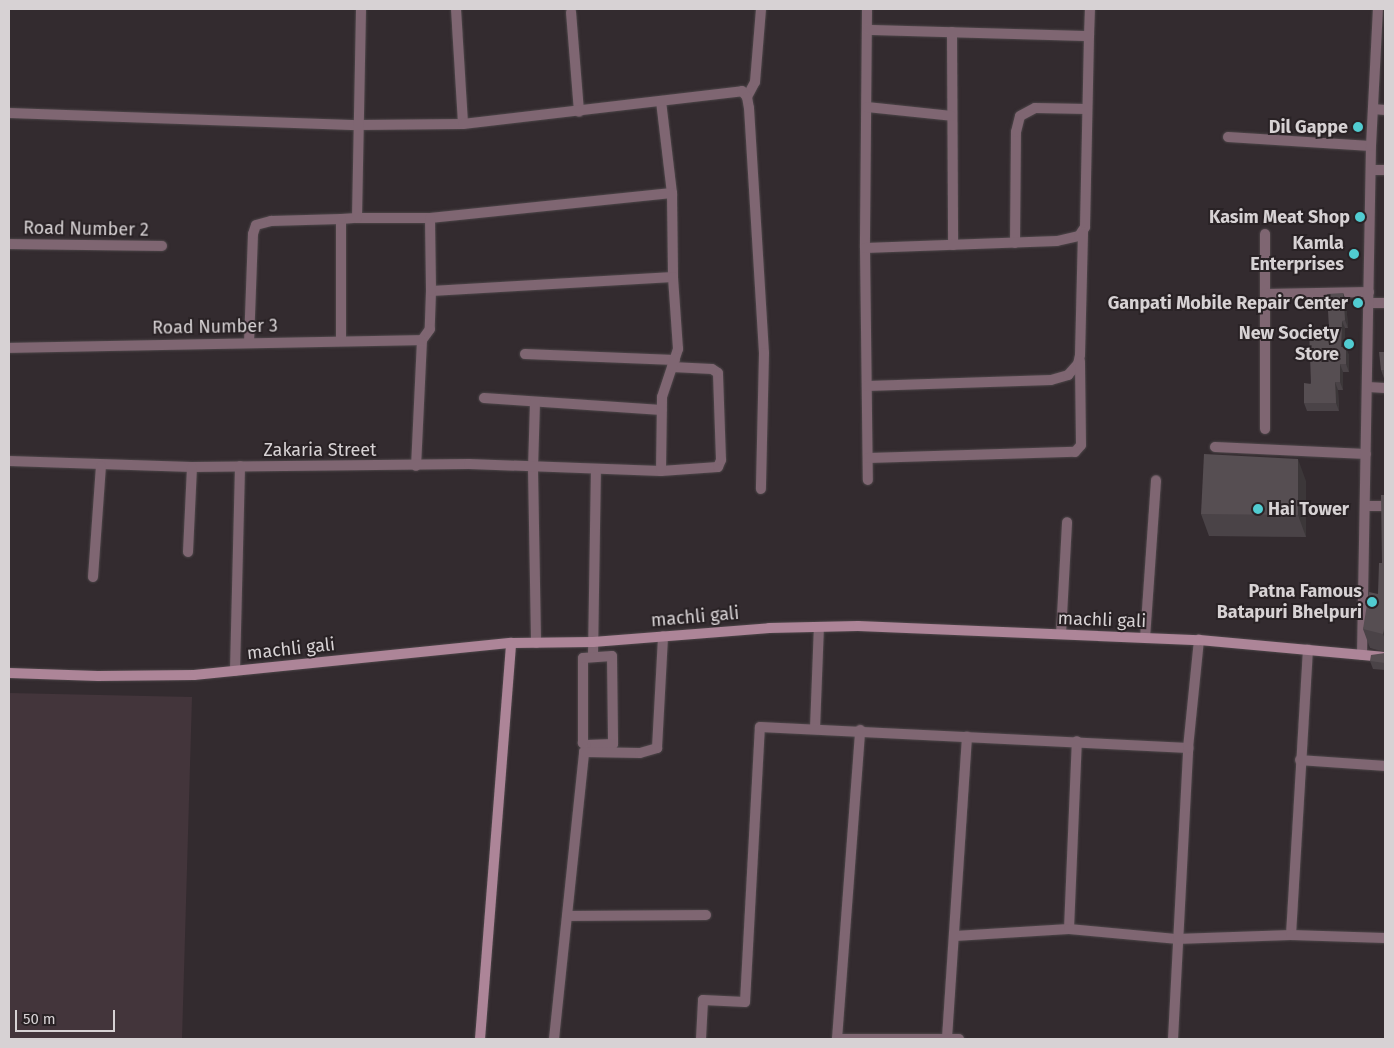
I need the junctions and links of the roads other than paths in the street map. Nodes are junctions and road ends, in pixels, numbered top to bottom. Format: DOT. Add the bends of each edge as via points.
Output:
graph roads {
  1 [pos="361,9"];
  2 [pos="456,9"];
  3 [pos="760,9"];
  4 [pos="867,9"];
  5 [pos="1090,9"];
  6 [pos="1378,9"];
  7 [pos="571,12"];
  8 [pos="868,30"];
  9 [pos="952,32"];
  10 [pos="1089,36"];
  11 [pos="1380,41"];
  12 [pos="747,97"];
  13 [pos="661,101"];
  14 [pos="867,107"];
  15 [pos="1087,109"];
  16 [pos="1372,109"];
  17 [pos="1385,110"];
  18 [pos="579,112"];
  19 [pos="9,113"];
  20 [pos="952,116"];
  21 [pos="463,124"];
  22 [pos="359,126"];
  23 [pos="1228,137"];
  24 [pos="1371,146"];
  25 [pos="1371,170"];
  26 [pos="1385,170"];
  27 [pos="672,193"];
  28 [pos="357,218"];
  29 [pos="430,218"];
  30 [pos="341,219"];
  31 [pos="1083,232"];
  32 [pos="1265,234"];
  33 [pos="1015,243"];
  34 [pos="9,244"];
  35 [pos="953,245"];
  36 [pos="162,246"];
  37 [pos="865,248"];
  38 [pos="673,277"];
  39 [pos="431,291"];
  40 [pos="1369,292"];
  41 [pos="1265,294"];
  42 [pos="1370,303"];
  43 [pos="1385,303"];
  44 [pos="341,340"];
  45 [pos="422,340"];
  46 [pos="250,343"];
  47 [pos="9,348"];
  48 [pos="525,354"];
  49 [pos="1080,356"];
  50 [pos="674,363"];
  51 [pos="867,386"];
  52 [pos="1368,387"];
  53 [pos="1385,388"];
  54 [pos="484,398"];
  55 [pos="535,402"];
  56 [pos="662,410"];
  57 [pos="1265,429"];
  58 [pos="1215,448"];
  59 [pos="1366,454"];
  60 [pos="868,458"];
  61 [pos="9,461"];
  62 [pos="101,466"];
  63 [pos="240,466"];
  64 [pos="416,466"];
  65 [pos="192,467"];
  66 [pos="533,468"];
  67 [pos="596,470"];
  68 [pos="662,471"];
  69 [pos="868,480"];
  70 [pos="1156,480"];
  71 [pos="761,488"];
  72 [pos="1365,506"];
  73 [pos="1385,506"];
  74 [pos="1067,522"];
  75 [pos="188,552"];
  76 [pos="93,577"];
  77 [pos="819,627"];
  78 [pos="1061,634"];
  79 [pos="663,636"];
  80 [pos="1146,638"];
  81 [pos="1199,640"];
  82 [pos="593,642"];
  83 [pos="511,643"];
  84 [pos="536,643"];
  85 [pos="1308,650"];
  86 [pos="1362,655"];
  87 [pos="593,656"];
  88 [pos="1385,657"];
  89 [pos="235,671"];
  90 [pos="9,673"];
  91 [pos="815,728"];
  92 [pos="860,730"];
  93 [pos="967,737"];
  94 [pos="1077,741"];
  95 [pos="591,748"];
  96 [pos="1188,748"];
  97 [pos="1300,760"];
  98 [pos="1385,766"];
  99 [pos="706,915"];
  100 [pos="567,916"];
  101 [pos="1070,929"];
  102 [pos="1291,935"];
  103 [pos="956,936"];
  104 [pos="1385,938"];
  105 [pos="1176,939"];
  106 [pos="947,1038"];
  107 [pos="480,1039"];
  108 [pos="554,1039"];
  109 [pos="700,1039"];
  110 [pos="837,1039"];
  111 [pos="959,1039"];
  112 [pos="1173,1039"];
  1 -- 22 [label="street"];
  2 -- 21 [label="street"];
  3 -- 12 [label="street" via="755,82"];
  4 -- 8 [label="street"];
  5 -- 10 [label="street"];
  6 -- 11 [label="street"];
  7 -- 18 [label="street"];
  8 -- 9 [label="street"];
  8 -- 14 [label="street"];
  9 -- 10 [label="street"];
  9 -- 20 [label="street"];
  10 -- 15 [label="street"];
  11 -- 16 [label="street"];
  12 -- 13 [label="street" via="736,90"];
  12 -- 71 [label="street" via="764,353"];
  13 -- 18 [label="street"];
  13 -- 27 [label="street"];
  14 -- 20 [label="street"];
  14 -- 37 [label="street"];
  15 -- 31 [label="street"];
  15 -- 33 [label="street" via="1035,108 1020,116 1016,132"];
  16 -- 17 [label="street"];
  16 -- 24 [label="street"];
  18 -- 21 [label="street"];
  19 -- 22 [label="street"];
  20 -- 35 [label="street"];
  21 -- 22 [label="street"];
  22 -- 28 [label="street"];
  23 -- 24 [label="street"];
  24 -- 25 [label="street"];
  25 -- 26 [label="street"];
  25 -- 40 [label="street"];
  27 -- 29 [label="street"];
  27 -- 38 [label="street"];
  28 -- 29 [label="street"];
  28 -- 30 [label="street"];
  29 -- 39 [label="street"];
  30 -- 44 [label="street"];
  30 -- 46 [label="street" via="270,221 256,225 253,234"];
  31 -- 33 [label="street" via="1075,238"];
  31 -- 49 [label="street"];
  32 -- 41 [label="street"];
  33 -- 35 [label="street"];
  34 -- 36 [label="street, Road Number 2"];
  35 -- 37 [label="street"];
  37 -- 51 [label="street"];
  38 -- 39 [label="street"];
  38 -- 50 [label="street" via="679,343"];
  39 -- 45 [label="street" via="430,328"];
  40 -- 41 [label="street"];
  40 -- 42 [label="street"];
  41 -- 57 [label="street"];
  42 -- 43 [label="street"];
  42 -- 52 [label="street"];
  44 -- 45 [label="street, Road Number 3"];
  44 -- 46 [label="street, Road Number 3"];
  45 -- 64 [label="street"];
  46 -- 47 [label="street, Road Number 3"];
  48 -- 50 [label="street"];
  49 -- 51 [label="street" via="1078,364 1068,375 1051,380"];
  49 -- 60 [label="street" via="1081,445 1075,452"];
  50 -- 56 [label="street" via="665,386"];
  50 -- 68 [label="street, Zakaria Street" via="712,369 718,373 721,460 714,469"];
  51 -- 60 [label="street"];
  52 -- 53 [label="street"];
  52 -- 59 [label="street"];
  54 -- 55 [label="street"];
  55 -- 56 [label="street"];
  55 -- 66 [label="street"];
  56 -- 68 [label="street"];
  58 -- 59 [label="street"];
  59 -- 72 [label="street"];
  60 -- 69 [label="street"];
  61 -- 62 [label="street, Zakaria Street"];
  62 -- 65 [label="street, Zakaria Street"];
  62 -- 76 [label="street"];
  63 -- 64 [label="street, Zakaria Street"];
  63 -- 65 [label="street, Zakaria Street"];
  63 -- 89 [label="street"];
  64 -- 66 [label="street, Zakaria Street" via="469,464"];
  65 -- 75 [label="street"];
  66 -- 67 [label="street, Zakaria Street"];
  66 -- 84 [label="street"];
  67 -- 68 [label="street, Zakaria Street"];
  67 -- 82 [label="street"];
  70 -- 80 [label="street"];
  72 -- 73 [label="street"];
  72 -- 86 [label="street"];
  74 -- 78 [label="street"];
  77 -- 78 [label="street, machli gali"];
  77 -- 79 [label="street, machli gali"];
  77 -- 91 [label="street"];
  78 -- 80 [label="street, machli gali"];
  79 -- 82 [label="street, machli gali"];
  79 -- 95 [label="street" via="657,748 640,753"];
  80 -- 81 [label="street, machli gali"];
  81 -- 85 [label="street, machli gali"];
  81 -- 96 [label="street"];
  82 -- 84 [label="street, machli gali"];
  82 -- 87 [label="street"];
  83 -- 84 [label="street, machli gali"];
  83 -- 89 [label="street, machli gali"];
  83 -- 107 [label="street"];
  85 -- 86 [label="street, machli gali"];
  85 -- 97 [label="street"];
  86 -- 88 [label="street, machli gali"];
  87 -- 95 [label="street" via="582,658 583,743"];
  87 -- 95 [label="street" via="613,658 613,744"];
  89 -- 90 [label="street, machli gali" via="98,676"];
  91 -- 92 [label="street"];
  91 -- 109 [label="street" via="760,727 745,1002 703,1000"];
  92 -- 93 [label="street"];
  92 -- 110 [label="street"];
  93 -- 94 [label="street"];
  93 -- 103 [label="street"];
  94 -- 96 [label="street"];
  94 -- 101 [label="street"];
  95 -- 100 [label="street" via="584,752"];
  96 -- 105 [label="street"];
  97 -- 98 [label="street"];
  97 -- 102 [label="street"];
  99 -- 100 [label="street"];
  100 -- 108 [label="street"];
  101 -- 103 [label="street"];
  101 -- 105 [label="street"];
  102 -- 104 [label="street"];
  102 -- 105 [label="street"];
  103 -- 106 [label="street"];
  105 -- 112 [label="street"];
  106 -- 110 [label="street"];
  106 -- 111 [label="street"];
}
